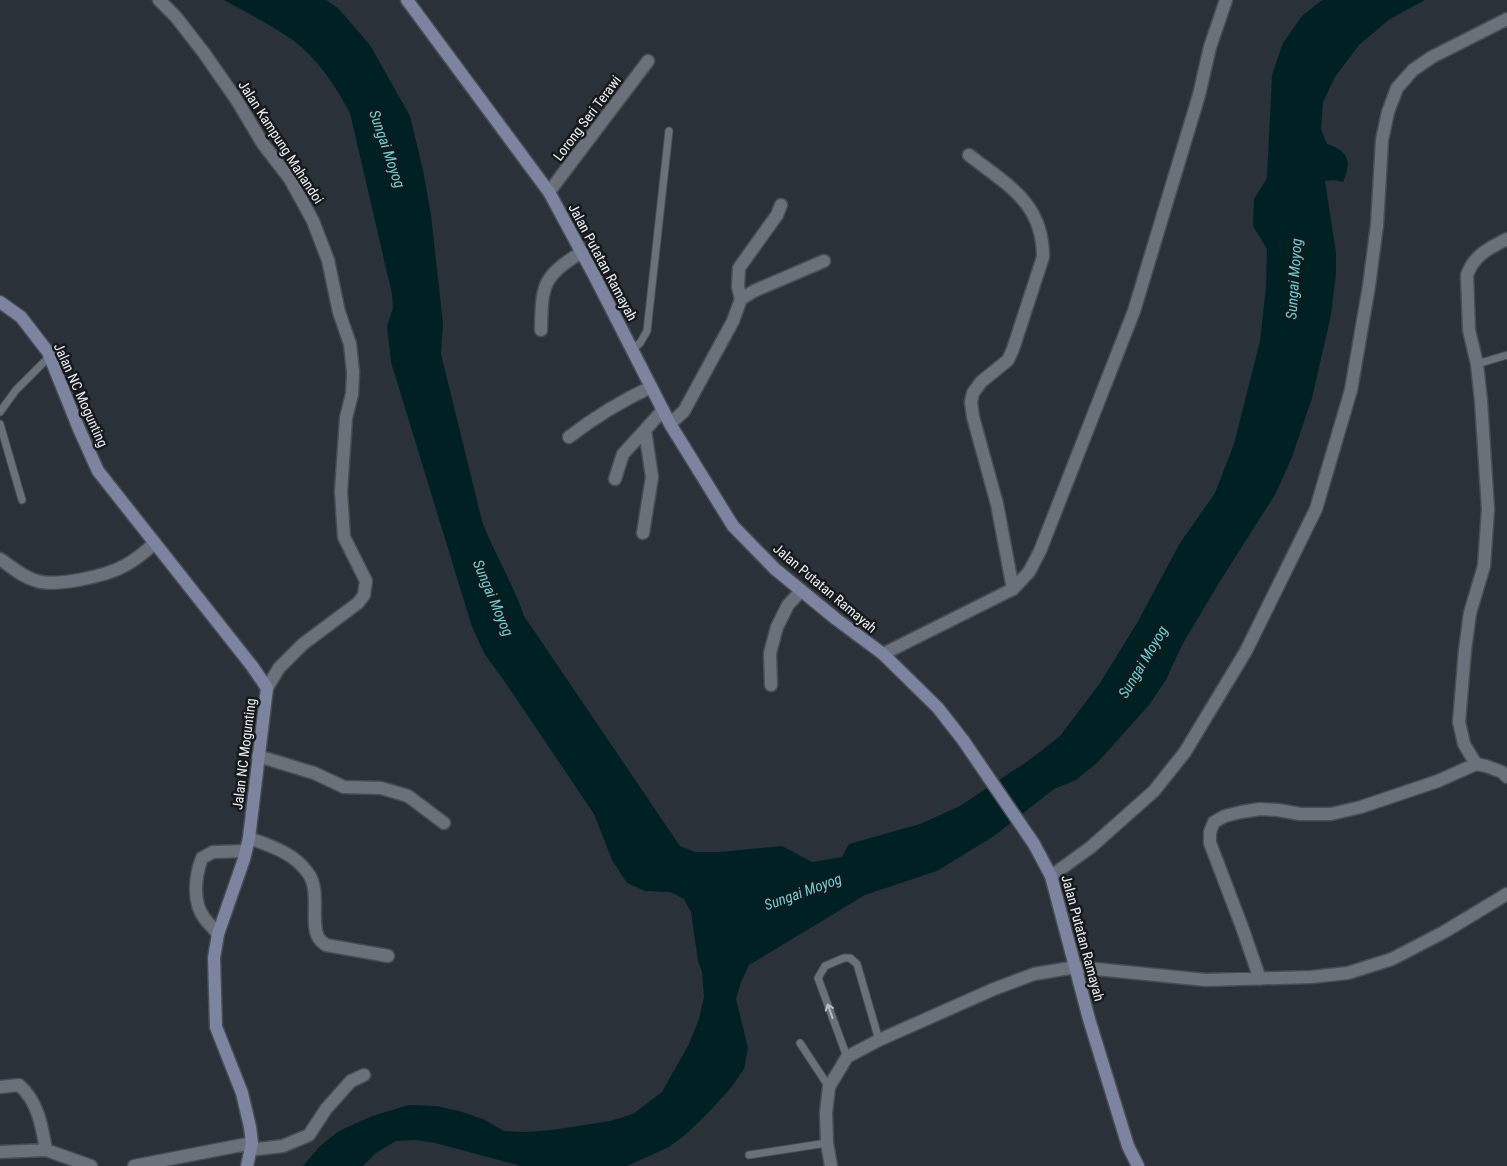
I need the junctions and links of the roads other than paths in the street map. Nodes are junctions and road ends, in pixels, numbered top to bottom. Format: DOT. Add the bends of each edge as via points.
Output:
graph roads {
  1 [pos="159,0"];
  2 [pos="407,0"];
  3 [pos="1226,0"];
  4 [pos="1507,19"];
  5 [pos="648,61"];
  6 [pos="669,131"];
  7 [pos="969,155"];
  8 [pos="549,192"];
  9 [pos="781,204"];
  10 [pos="1507,238"];
  11 [pos="582,252"];
  12 [pos="824,261"];
  13 [pos="741,299"];
  14 [pos="0,302"];
  15 [pos="541,330"];
  16 [pos="632,350"];
  17 [pos="1507,355"];
  18 [pos="50,356"];
  19 [pos="1476,364"];
  20 [pos="651,387"];
  21 [pos="663,410"];
  22 [pos="0,412"];
  23 [pos="0,424"];
  24 [pos="670,424"];
  25 [pos="645,430"];
  26 [pos="568,437"];
  27 [pos="615,479"];
  28 [pos="22,500"];
  29 [pos="643,533"];
  30 [pos="155,543"];
  31 [pos="0,559"];
  32 [pos="1012,589"];
  33 [pos="802,591"];
  34 [pos="883,654"];
  35 [pos="771,685"];
  36 [pos="267,688"];
  37 [pos="258,756"];
  38 [pos="1476,764"];
  39 [pos="1507,777"];
  40 [pos="444,824"];
  41 [pos="249,838"];
  42 [pos="246,851"];
  43 [pos="1051,876"];
  44 [pos="1507,894"];
  45 [pos="218,934"];
  46 [pos="388,956"];
  47 [pos="1076,967"];
  48 [pos="1260,979"];
  49 [pos="879,1040"];
  50 [pos="800,1043"];
  51 [pos="847,1057"];
  52 [pos="364,1075"];
  53 [pos="829,1086"];
  54 [pos="0,1087"];
  55 [pos="827,1143"];
  56 [pos="251,1146"];
  57 [pos="46,1150"];
  58 [pos="0,1152"];
  59 [pos="749,1155"];
  60 [pos="91,1166"];
  61 [pos="134,1166"];
  62 [pos="247,1166"];
  63 [pos="831,1166"];
  64 [pos="1138,1166"];
  1 -- 36 [label="street, Jalan Kampung Mahandoi" via="204,53 263,144 290,179 313,221 328,260 339,312 350,344 352,394 346,418 341,492 344,537 366,581 364,595 358,603 302,644 279,668"];
  2 -- 8 [label="main road, Jalan Putatan Ramayah"];
  3 -- 32 [label="street" via="1125,336 1040,551 1029,572"];
  4 -- 43 [label="street" via="1414,70 1398,88 1388,112 1382,140 1377,225 1369,286 1350,390 1316,509 1246,651 1185,752 1154,791"];
  5 -- 8 [label="street, Lorong Seri Terawi"];
  6 -- 16 [label="lane" via="647,331"];
  7 -- 32 [label="street" via="1023,198 1034,215 1043,243 1043,257 1014,349 1008,360 981,382 971,402 997,504"];
  8 -- 11 [label="main road, Jalan Putatan Ramayah"];
  9 -- 13 [label="street" via="777,215 739,268"];
  10 -- 19 [label="street" via="1478,255 1467,274 1469,330"];
  11 -- 15 [label="street" via="550,276 542,299"];
  11 -- 16 [label="main road, Jalan Putatan Ramayah"];
  12 -- 13 [label="street"];
  13 -- 24 [label="street" via="733,321 684,411"];
  14 -- 18 [label="main road, Jalan NC Mogunting" via="21,316"];
  16 -- 20 [label="main road, Jalan Putatan Ramayah"];
  17 -- 19 [label="lane"];
  18 -- 22 [label="lane" via="16,390"];
  18 -- 30 [label="main road, Jalan NC Mogunting" via="98,471"];
  19 -- 38 [label="street" via="1488,509 1484,566 1470,613 1459,722 1464,744"];
  20 -- 21 [label="main road, Jalan Putatan Ramayah"];
  20 -- 26 [label="street" via="622,400"];
  21 -- 24 [label="main road, Jalan Putatan Ramayah"];
  21 -- 25 [label="street"];
  23 -- 28 [label="lane"];
  24 -- 33 [label="main road, Jalan Putatan Ramayah" via="733,526 775,569"];
  25 -- 27 [label="street" via="623,454"];
  25 -- 29 [label="street" via="652,477"];
  30 -- 31 [label="street" via="123,567 92,577 55,582 38,581 21,574"];
  30 -- 36 [label="main road, Jalan NC Mogunting"];
  32 -- 34 [label="street"];
  33 -- 34 [label="main road, Jalan Putatan Ramayah"];
  33 -- 35 [label="street" via="788,605 777,627 770,653"];
  34 -- 43 [label="main road, Jalan Putatan Ramayah" via="938,708 963,740 1034,844"];
  36 -- 37 [label="main road, Jalan NC Mogunting"];
  37 -- 40 [label="street" via="314,773 344,787 381,788 408,796"];
  37 -- 41 [label="main road, Jalan NC Mogunting"];
  38 -- 39 [label="street" via="1502,772"];
  38 -- 48 [label="street" via="1438,781 1331,814 1260,809 1225,816 1214,822 1210,842"];
  41 -- 42 [label="main road, Jalan NC Mogunting"];
  41 -- 46 [label="street" via="279,848 308,873 316,904 316,932 326,945"];
  42 -- 45 [label="main road, Jalan NC Mogunting"];
  42 -- 45 [label="street" via="213,852 202,858 196,900 204,918"];
  43 -- 47 [label="main road, Jalan Putatan Ramayah"];
  44 -- 48 [label="street" via="1392,959 1348,973"];
  45 -- 56 [label="main road, Jalan NC Mogunting" via="214,958 216,1027 242,1093"];
  47 -- 48 [label="street" via="1206,980"];
  47 -- 49 [label="street" via="1034,974"];
  47 -- 64 [label="main road, Jalan Putatan Ramayah" via="1128,1146"];
  49 -- 51 [label="street"];
  51 -- 49 [label="lane, one-way" via="818,978 824,966 844,958 850,958 857,964"];
  50 -- 53 [label="lane"];
  51 -- 53 [label="street"];
  52 -- 56 [label="street" via="350,1081 326,1108 309,1135 283,1146"];
  53 -- 55 [label="street"];
  54 -- 57 [label="street" via="20,1085 27,1092 42,1125"];
  55 -- 59 [label="lane"];
  55 -- 63 [label="street"];
  56 -- 61 [label="street"];
  56 -- 62 [label="main road, Jalan NC Mogunting"];
  57 -- 58 [label="street"];
  57 -- 60 [label="street"];
}
